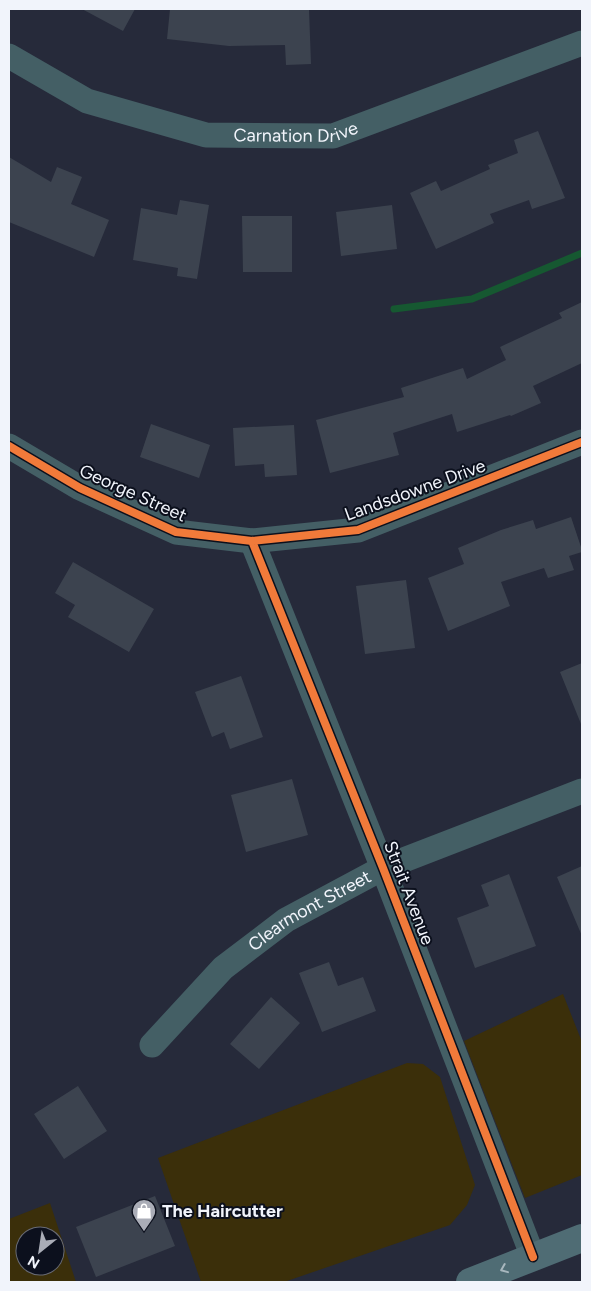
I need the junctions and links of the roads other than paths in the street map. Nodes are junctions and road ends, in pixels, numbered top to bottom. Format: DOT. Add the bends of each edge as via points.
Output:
graph roads {
  1 [pos="582,43"];
  2 [pos="9,56"];
  3 [pos="582,442"];
  4 [pos="9,446"];
  5 [pos="252,541"];
  6 [pos="582,790"];
  7 [pos="383,868"];
  8 [pos="152,1045"];
  9 [pos="582,1238"];
  10 [pos="533,1257"];
  11 [pos="470,1282"];
  1 -- 2 [label="street, Carnation Drive" via="333,136 206,135 87,101"];
  3 -- 5 [label="street, Landsdowne Drive" via="358,530"];
  4 -- 5 [label="street, George Street" via="80,488 176,532"];
  5 -- 7 [label="street, Strait Avenue"];
  6 -- 7 [label="street, Clearmont Street"];
  7 -- 8 [label="street, Clearmont Street" via="286,920 223,968"];
  7 -- 10 [label="street, Strait Avenue"];
  9 -- 10 [label="main road"];
  10 -- 11 [label="main road, one-way"];
}
